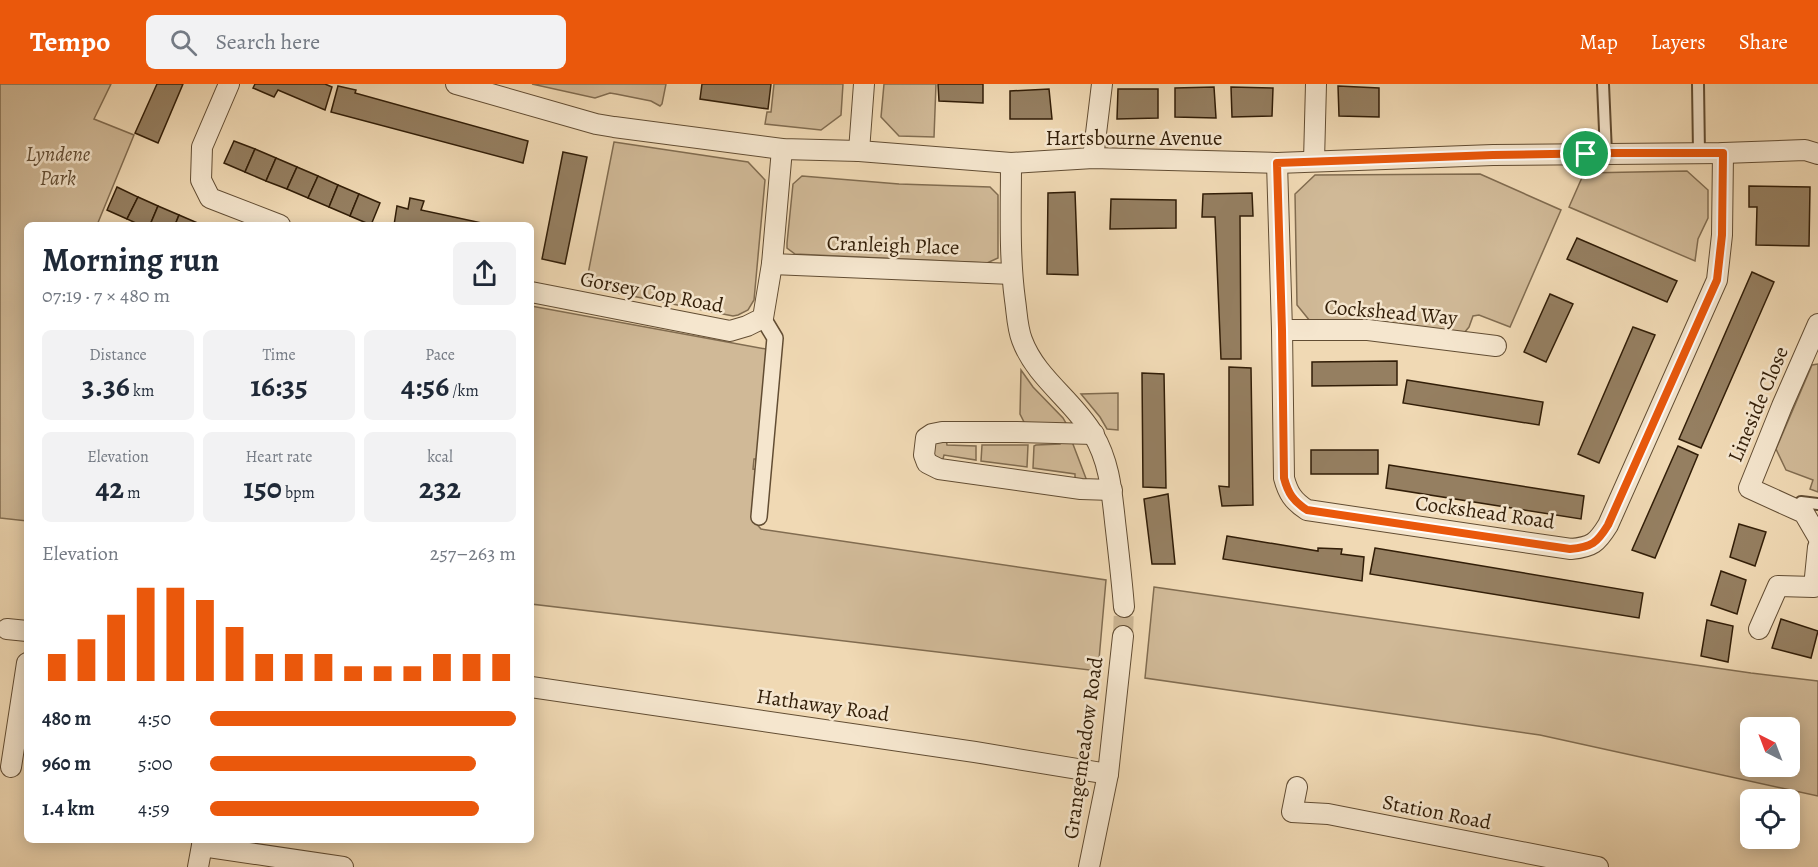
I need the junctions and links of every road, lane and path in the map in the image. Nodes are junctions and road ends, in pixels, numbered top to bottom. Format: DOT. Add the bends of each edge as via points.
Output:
graph roads {
  1 [pos="229,84"];
  2 [pos="864,84"];
  3 [pos="1102,84"];
  4 [pos="1316,84"];
  5 [pos="1603,84"];
  6 [pos="1698,84"];
  7 [pos="469,86"];
  8 [pos="782,149"];
  9 [pos="859,151"];
  10 [pos="1606,153"];
  11 [pos="1699,153"];
  12 [pos="1723,153"];
  13 [pos="1818,154"];
  14 [pos="1093,158"];
  15 [pos="1314,161"];
  16 [pos="1011,163"];
  17 [pos="1277,163"];
  18 [pos="273,222"];
  19 [pos="772,264"];
  20 [pos="1012,274"];
  21 [pos="534,293"];
  22 [pos="763,318"];
  23 [pos="1818,324"];
  24 [pos="1282,330"];
  25 [pos="1496,346"];
  26 [pos="1094,435"];
  27 [pos="1112,490"];
  28 [pos="1818,504"];
  29 [pos="1794,509"];
  30 [pos="759,517"];
  31 [pos="1818,537"];
  32 [pos="1818,547"];
  33 [pos="1816,591"];
  34 [pos="1124,608"];
  35 [pos="1759,629"];
  36 [pos="1123,636"];
  37 [pos="24,686"];
  38 [pos="534,687"];
  39 [pos="13,768"];
  40 [pos="1108,774"];
  41 [pos="1297,787"];
  42 [pos="202,843"];
  43 [pos="1511,859"];
  44 [pos="198,867"];
  45 [pos="343,867"];
  46 [pos="1089,867"];
  47 [pos="1598,867"];
  1 -- 18 [label="street" via="202,147 201,180 210,198"];
  2 -- 9 [label="street"];
  3 -- 14 [label="street"];
  4 -- 15 [label="street"];
  5 -- 10 [label="lane"];
  6 -- 11 [label="lane"];
  7 -- 8 [label="street, Hartsbourne Avenue" via="596,124"];
  8 -- 9 [label="street, Hartsbourne Avenue"];
  8 -- 19 [label="street"];
  9 -- 16 [label="street, Hartsbourne Avenue"];
  10 -- 11 [label="street, Hartsbourne Avenue"];
  10 -- 15 [label="street, Hartsbourne Avenue"];
  11 -- 12 [label="street, Hartsbourne Avenue"];
  12 -- 13 [label="street, Hartsbourne Avenue" via="1805,150"];
  12 -- 24 [label="street, Cockshead Road" via="1717,280 1608,525 1599,540 1586,548 1570,549 1307,510 1296,503 1287,492 1284,478"];
  14 -- 16 [label="street, Hartsbourne Avenue"];
  14 -- 17 [label="street, Hartsbourne Avenue"];
  15 -- 17 [label="street, Hartsbourne Avenue"];
  16 -- 20 [label="street"];
  17 -- 24 [label="street, Cockshead Road"];
  19 -- 20 [label="street, Cranleigh Place"];
  19 -- 22 [label="street"];
  20 -- 26 [label="street" via="1018,327 1030,357"];
  21 -- 22 [label="street, Gorsey Cop Road" via="730,331"];
  22 -- 30 [label="street" via="775,339"];
  23 -- 29 [label="street, Lineside Close" via="1749,488"];
  24 -- 25 [label="street, Cockshead Way" via="1368,330"];
  26 -- 27 [label="street" via="1107,463"];
  26 -- 27 [label="street" via="942,432 926,438 924,455 927,463 939,469"];
  27 -- 34 [label="street"];
  28 -- 29 [label="lane" via="1801,502"];
  29 -- 31 [label="street, Lineside Close" via="1804,513"];
  32 -- 33 [label="street"];
  33 -- 35 [label="street" via="1778,586"];
  36 -- 40 [label="street, Grangemeadow Road"];
  37 -- 39 [label="street"];
  38 -- 40 [label="street, Hathaway Road"];
  40 -- 46 [label="street, Grangemeadow Road"];
  41 -- 43 [label="street, Station Road" via="1292,812 1328,814"];
  42 -- 44 [label="street"];
  42 -- 45 [label="street"];
  43 -- 47 [label="street, Station Road"];
}
